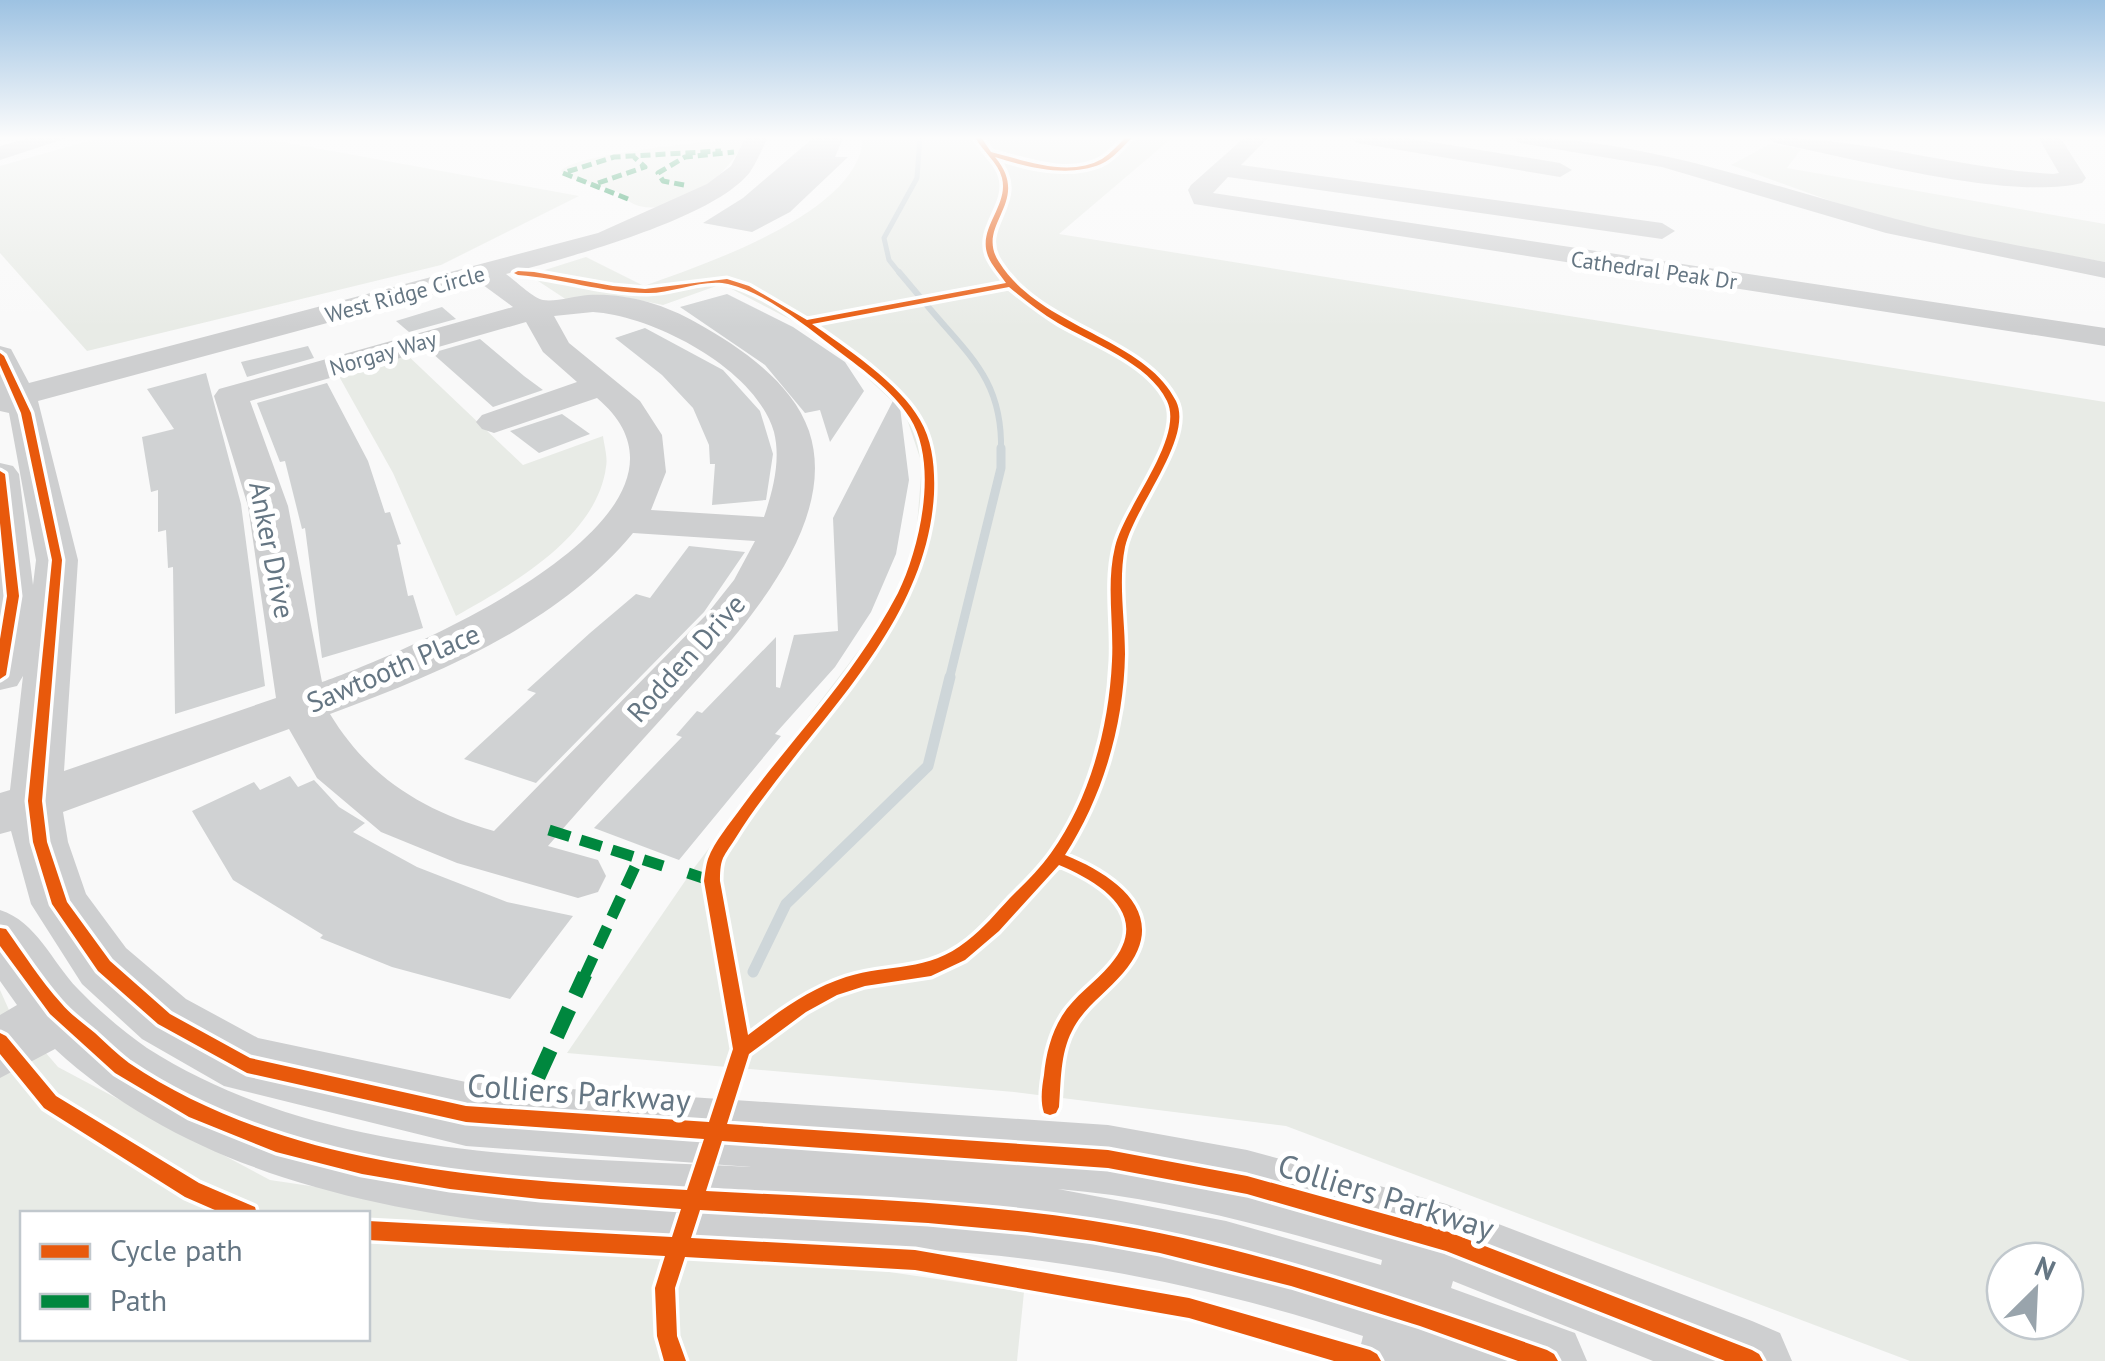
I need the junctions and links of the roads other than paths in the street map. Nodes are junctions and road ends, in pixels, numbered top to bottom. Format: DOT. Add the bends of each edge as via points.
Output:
graph roads {
  1 [pos="693,201"];
  2 [pos="1213,201"];
  3 [pos="1441,201"];
  4 [pos="1665,201"];
  5 [pos="1804,201"];
  6 [pos="1662,231"];
  7 [pos="1654,270"];
  8 [pos="2105,270"];
  9 [pos="485,273"];
  10 [pos="535,310"];
  11 [pos="2105,337"];
  12 [pos="0,356"];
  13 [pos="602,385"];
  14 [pos="231,396"];
  15 [pos="10,398"];
  16 [pos="494,422"];
  17 [pos="0,474"];
  18 [pos="622,520"];
  19 [pos="778,530"];
  20 [pos="0,675"];
  21 [pos="302,706"];
  22 [pos="18,807"];
  23 [pos="504,856"];
  24 [pos="578,876"];
  25 [pos="0,934"];
  26 [pos="28,1031"];
  27 [pos="1425,1235"];
  28 [pos="1403,1336"];
  29 [pos="1546,1361"];
  30 [pos="1752,1361"];
  1 -- 9 [label="street, West Ridge Circle" via="606,238"];
  2 -- 7 [label="street, Cathedral Peak Dr"];
  3 -- 6 [label="street"];
  4 -- 6 [label="street"];
  5 -- 8 [label="street" via="1895,228"];
  6 -- 7 [label="street"];
  7 -- 11 [label="street, Cathedral Peak Dr"];
  9 -- 10 [label="street, Sawtooth Place"];
  9 -- 15 [label="street, West Ridge Circle"];
  10 -- 13 [label="street, Sawtooth Place" via="556,348"];
  10 -- 14 [label="street, Norgay Way"];
  10 -- 19 [label="street, Rodden Drive" via="574,303 642,307 674,320 751,374 778,404 794,440 794,478"];
  12 -- 15 [label="street, Colliers Parkway"];
  13 -- 16 [label="street"];
  13 -- 18 [label="street, Sawtooth Place" via="646,438 648,461"];
  14 -- 21 [label="street, Anker Drive" via="268,506"];
  15 -- 22 [label="street, Colliers Parkway" via="39,460 57,560"];
  17 -- 20 [label="street" via="14,596"];
  18 -- 19 [label="street"];
  18 -- 21 [label="street, Sawtooth Place" via="556,585 512,614 439,654"];
  19 -- 23 [label="street, Rodden Drive" via="756,579 720,626"];
  21 -- 22 [label="street, Sawtooth Place"];
  21 -- 23 [label="street, Anker Drive" via="335,764 400,818"];
  22 -- 27 [label="street, Colliers Parkway" via="40,842 60,904 104,966 164,1019 247,1065 466,1114 1108,1160 1247,1184"];
  23 -- 24 [label="street, Anker Drive"];
  25 -- 26 [label="street" via="27,980"];
  26 -- 28 [label="street" via="105,1058 186,1108 288,1148 401,1176 1028,1222 1186,1246"];
  27 -- 28 [label="street"];
  27 -- 30 [label="street, Colliers Parkway" via="1548,1277"];
  28 -- 29 [label="street"];
}
